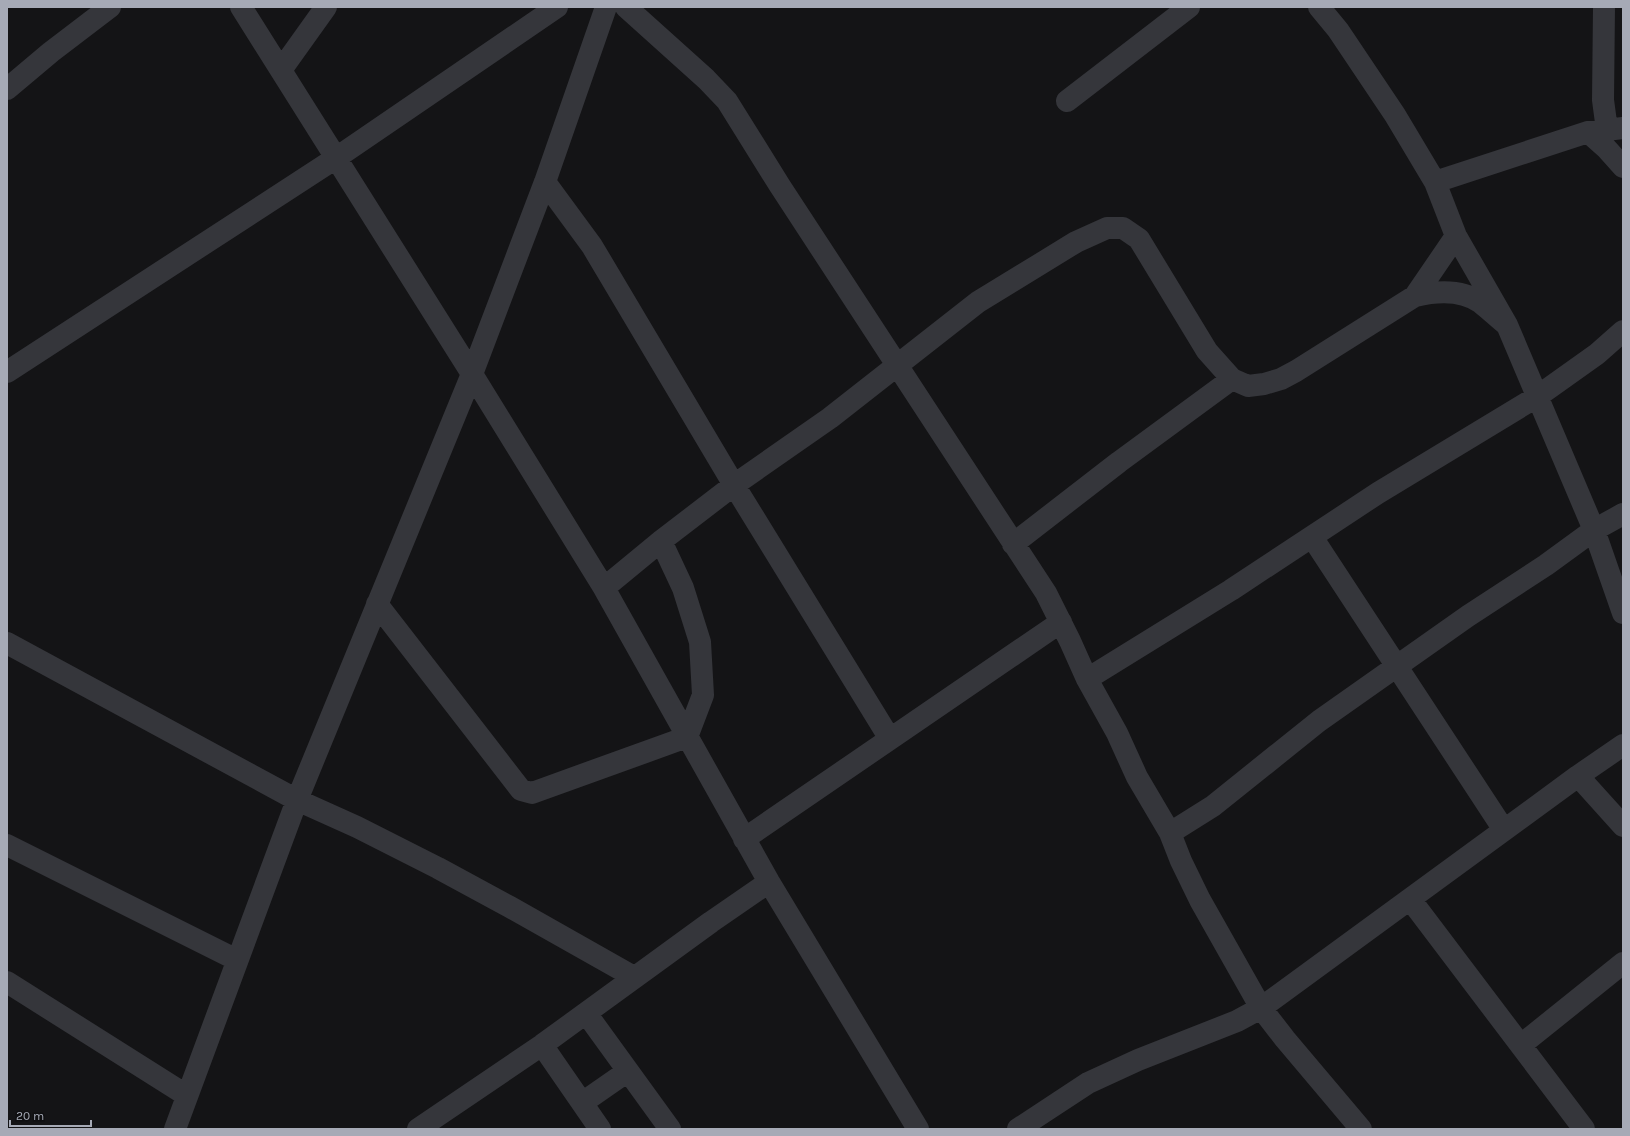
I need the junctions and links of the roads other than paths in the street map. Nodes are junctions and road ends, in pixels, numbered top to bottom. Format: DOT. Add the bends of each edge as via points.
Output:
graph roads {
  1 [pos="110,7"];
  2 [pos="241,7"];
  3 [pos="326,7"];
  4 [pos="557,7"];
  5 [pos="606,7"];
  6 [pos="626,7"];
  7 [pos="1189,7"];
  8 [pos="1319,7"];
  9 [pos="1604,7"];
  10 [pos="281,70"];
  11 [pos="7,89"];
  12 [pos="1067,101"];
  13 [pos="1606,130"];
  14 [pos="336,158"];
  15 [pos="1623,167"];
  16 [pos="545,182"];
  17 [pos="1435,182"];
  18 [pos="1456,236"];
  19 [pos="1415,296"];
  20 [pos="1507,325"];
  21 [pos="1623,331"];
  22 [pos="898,366"];
  23 [pos="7,372"];
  24 [pos="472,374"];
  25 [pos="1232,379"];
  26 [pos="1538,396"];
  27 [pos="734,485"];
  28 [pos="1623,514"];
  29 [pos="1594,530"];
  30 [pos="1312,537"];
  31 [pos="661,541"];
  32 [pos="1013,544"];
  33 [pos="604,588"];
  34 [pos="377,604"];
  35 [pos="1623,613"];
  36 [pos="1060,622"];
  37 [pos="7,643"];
  38 [pos="1398,667"];
  39 [pos="1087,679"];
  40 [pos="687,737"];
  41 [pos="890,738"];
  42 [pos="1623,745"];
  43 [pos="1578,776"];
  44 [pos="297,800"];
  45 [pos="1623,826"];
  46 [pos="1504,830"];
  47 [pos="1170,833"];
  48 [pos="744,839"];
  49 [pos="7,845"];
  50 [pos="769,882"];
  51 [pos="1410,898"];
  52 [pos="237,960"];
  53 [pos="1623,963"];
  54 [pos="634,977"];
  55 [pos="7,982"];
  56 [pos="1261,1008"];
  57 [pos="586,1013"];
  58 [pos="542,1045"];
  59 [pos="1521,1045"];
  60 [pos="628,1072"];
  61 [pos="186,1095"];
  62 [pos="582,1103"];
  63 [pos="175,1129"];
  64 [pos="418,1129"];
  65 [pos="600,1129"];
  66 [pos="670,1129"];
  67 [pos="918,1129"];
  68 [pos="1018,1129"];
  69 [pos="1361,1129"];
  70 [pos="1584,1129"];
  1 -- 11 [label="street"];
  2 -- 10 [label="street"];
  3 -- 10 [label="street"];
  4 -- 14 [label="street"];
  5 -- 16 [label="street"];
  6 -- 22 [label="street" via="727,101"];
  7 -- 12 [label="street"];
  8 -- 17 [label="street" via="1338,30 1395,115"];
  9 -- 13 [label="street" via="1603,100"];
  10 -- 14 [label="street"];
  13 -- 15 [label="street" via="1606,148"];
  13 -- 17 [label="street"];
  14 -- 23 [label="street"];
  14 -- 24 [label="street"];
  16 -- 24 [label="street"];
  16 -- 27 [label="street" via="592,246"];
  17 -- 18 [label="street"];
  18 -- 19 [label="street"];
  18 -- 20 [label="street"];
  19 -- 20 [label="street" via="1431,292 1450,292 1466,296 1479,302"];
  19 -- 25 [label="street" via="1322,356 1281,379 1248,386"];
  20 -- 26 [label="street"];
  21 -- 26 [label="street" via="1597,354"];
  22 -- 25 [label="street" via="978,302 1002,287 1089,236 1107,228 1123,228 1139,238 1207,351"];
  22 -- 27 [label="street" via="830,418"];
  22 -- 32 [label="street"];
  24 -- 33 [label="street"];
  24 -- 34 [label="street"];
  25 -- 32 [label="street"];
  26 -- 29 [label="street"];
  26 -- 30 [label="street" via="1378,493"];
  27 -- 31 [label="street"];
  27 -- 41 [label="street"];
  28 -- 29 [label="street"];
  29 -- 35 [label="street"];
  29 -- 38 [label="street"];
  30 -- 38 [label="street"];
  30 -- 39 [label="street"];
  31 -- 33 [label="street"];
  31 -- 40 [label="street" via="683,588 700,642 703,695"];
  32 -- 36 [label="street" via="1046,593"];
  33 -- 40 [label="street"];
  34 -- 40 [label="street" via="521,790 532,793"];
  34 -- 44 [label="street"];
  36 -- 39 [label="street"];
  36 -- 41 [label="street"];
  37 -- 44 [label="street"];
  38 -- 46 [label="street"];
  38 -- 47 [label="street" via="1318,721 1213,806"];
  39 -- 47 [label="street" via="1137,776"];
  40 -- 48 [label="street"];
  41 -- 48 [label="street"];
  42 -- 43 [label="street"];
  43 -- 45 [label="street"];
  43 -- 46 [label="street"];
  44 -- 52 [label="street"];
  44 -- 54 [label="street" via="438,868"];
  46 -- 51 [label="street"];
  47 -- 56 [label="street" via="1200,900"];
  48 -- 50 [label="street"];
  49 -- 52 [label="street"];
  50 -- 54 [label="street"];
  50 -- 67 [label="street"];
  51 -- 56 [label="street"];
  51 -- 59 [label="street"];
  52 -- 61 [label="street"];
  53 -- 59 [label="street"];
  54 -- 57 [label="street"];
  55 -- 61 [label="street"];
  56 -- 68 [label="street" via="1237,1021 1138,1060 1088,1083"];
  56 -- 69 [label="street"];
  57 -- 58 [label="street"];
  57 -- 60 [label="street"];
  58 -- 62 [label="street"];
  58 -- 64 [label="street"];
  59 -- 70 [label="street"];
  60 -- 62 [label="street"];
  60 -- 66 [label="street"];
  61 -- 63 [label="street"];
  62 -- 65 [label="street"];
}
